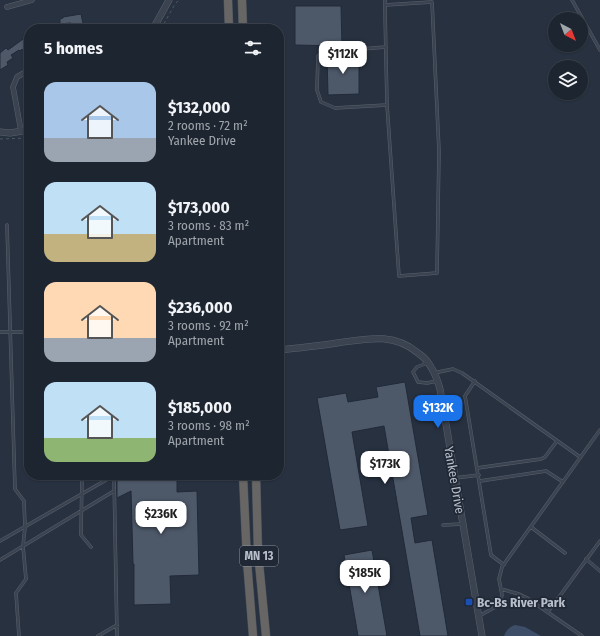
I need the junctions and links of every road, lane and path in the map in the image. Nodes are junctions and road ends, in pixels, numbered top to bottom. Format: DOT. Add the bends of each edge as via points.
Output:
graph roads {
  1 [pos="32,0"];
  2 [pos="169,0"];
  3 [pos="179,0"];
  4 [pos="228,0"];
  5 [pos="242,0"];
  6 [pos="384,0"];
  7 [pos="572,0"];
  8 [pos="385,5"];
  9 [pos="8,7"];
  10 [pos="156,24"];
  11 [pos="164,24"];
  12 [pos="229,24"];
  13 [pos="242,24"];
  14 [pos="386,47"];
  15 [pos="600,50"];
  16 [pos="24,73"];
  17 [pos="387,105"];
  18 [pos="21,131"];
  19 [pos="24,131"];
  20 [pos="0,132"];
  21 [pos="24,138"];
  22 [pos="0,139"];
  23 [pos="7,225"];
  24 [pos="0,332"];
  25 [pos="10,332"];
  26 [pos="24,332"];
  27 [pos="284,350"];
  28 [pos="428,362"];
  29 [pos="434,373"];
  30 [pos="437,381"];
  31 [pos="475,381"];
  32 [pos="600,430"];
  33 [pos="557,441"];
  34 [pos="580,458"];
  35 [pos="477,468"];
  36 [pos="478,475"];
  37 [pos="455,478"];
  38 [pos="82,480"];
  39 [pos="106,480"];
  40 [pos="114,480"];
  41 [pos="243,480"];
  42 [pos="256,480"];
  43 [pos="480,482"];
  44 [pos="563,482"];
  45 [pos="114,491"];
  46 [pos="82,494"];
  47 [pos="82,511"];
  48 [pos="463,524"];
  49 [pos="443,525"];
  50 [pos="25,527"];
  51 [pos="531,527"];
  52 [pos="0,541"];
  53 [pos="600,541"];
  54 [pos="23,546"];
  55 [pos="90,547"];
  56 [pos="565,553"];
  57 [pos="586,559"];
  58 [pos="0,560"];
  59 [pos="504,565"];
  60 [pos="600,571"];
  61 [pos="501,589"];
  62 [pos="548,612"];
  63 [pos="479,616"];
  64 [pos="117,626"];
  65 [pos="19,636"];
  66 [pos="98,636"];
  67 [pos="117,636"];
  68 [pos="253,636"];
  69 [pos="266,636"];
  70 [pos="482,636"];
  71 [pos="582,636"];
  1 -- 9 [label="street"];
  2 -- 10 [label="street"];
  3 -- 11 [label="path"];
  4 -- 12 [label="highway"];
  5 -- 13 [label="highway"];
  6 -- 8 [label="lane"];
  7 -- 15 [label="lane"];
  8 -- 14 [label="lane"];
  8 -- 17 [label="lane" via="432,2 438,151 437,273 399,276"];
  14 -- 17 [label="lane"];
  14 -- 17 [label="lane" via="325,52 318,56 317,90 321,102 335,108"];
  16 -- 18 [label="street" via="17,77 13,87"];
  18 -- 19 [label="street"];
  18 -- 20 [label="street"];
  21 -- 22 [label="path"];
  23 -- 25 [label="lane"];
  24 -- 25 [label="lane"];
  25 -- 26 [label="lane"];
  25 -- 50 [label="lane" via="15,489 24,501"];
  27 -- 28 [label="street, Yankee Drive" via="386,338 413,348"];
  28 -- 29 [label="street, Yankee Drive"];
  28 -- 30 [label="lane" via="413,372 418,382"];
  29 -- 30 [label="street, Yankee Drive"];
  29 -- 31 [label="lane" via="453,369"];
  30 -- 37 [label="street, Yankee Drive"];
  31 -- 33 [label="lane"];
  31 -- 35 [label="lane" via="465,396"];
  32 -- 34 [label="lane"];
  33 -- 34 [label="lane"];
  33 -- 35 [label="lane" via="541,459"];
  34 -- 44 [label="lane"];
  35 -- 36 [label="lane"];
  36 -- 37 [label="lane"];
  36 -- 43 [label="lane"];
  37 -- 48 [label="street, Yankee Drive"];
  38 -- 46 [label="lane"];
  39 -- 46 [label="lane"];
  40 -- 45 [label="lane"];
  41 -- 68 [label="highway, MN 13"];
  42 -- 69 [label="highway, MN 13" via="258,552"];
  43 -- 44 [label="lane" via="546,470"];
  43 -- 59 [label="lane" via="491,555"];
  44 -- 51 [label="lane"];
  45 -- 47 [label="lane"];
  45 -- 64 [label="lane"];
  46 -- 47 [label="lane"];
  46 -- 50 [label="lane"];
  47 -- 54 [label="lane"];
  47 -- 55 [label="lane" via="81,536"];
  48 -- 49 [label="lane"];
  48 -- 63 [label="street, Yankee Drive"];
  50 -- 52 [label="lane"];
  50 -- 54 [label="lane"];
  51 -- 56 [label="lane"];
  51 -- 59 [label="lane"];
  53 -- 57 [label="lane"];
  54 -- 58 [label="lane"];
  54 -- 65 [label="lane" via="26,578 16,593"];
  57 -- 60 [label="lane"];
  57 -- 62 [label="lane"];
  59 -- 61 [label="lane" via="499,578"];
  61 -- 62 [label="lane" via="518,594"];
  61 -- 63 [label="lane" via="499,605"];
  62 -- 71 [label="lane"];
  63 -- 70 [label="street, Yankee Drive"];
  64 -- 66 [label="lane"];
  64 -- 67 [label="lane"];
}
